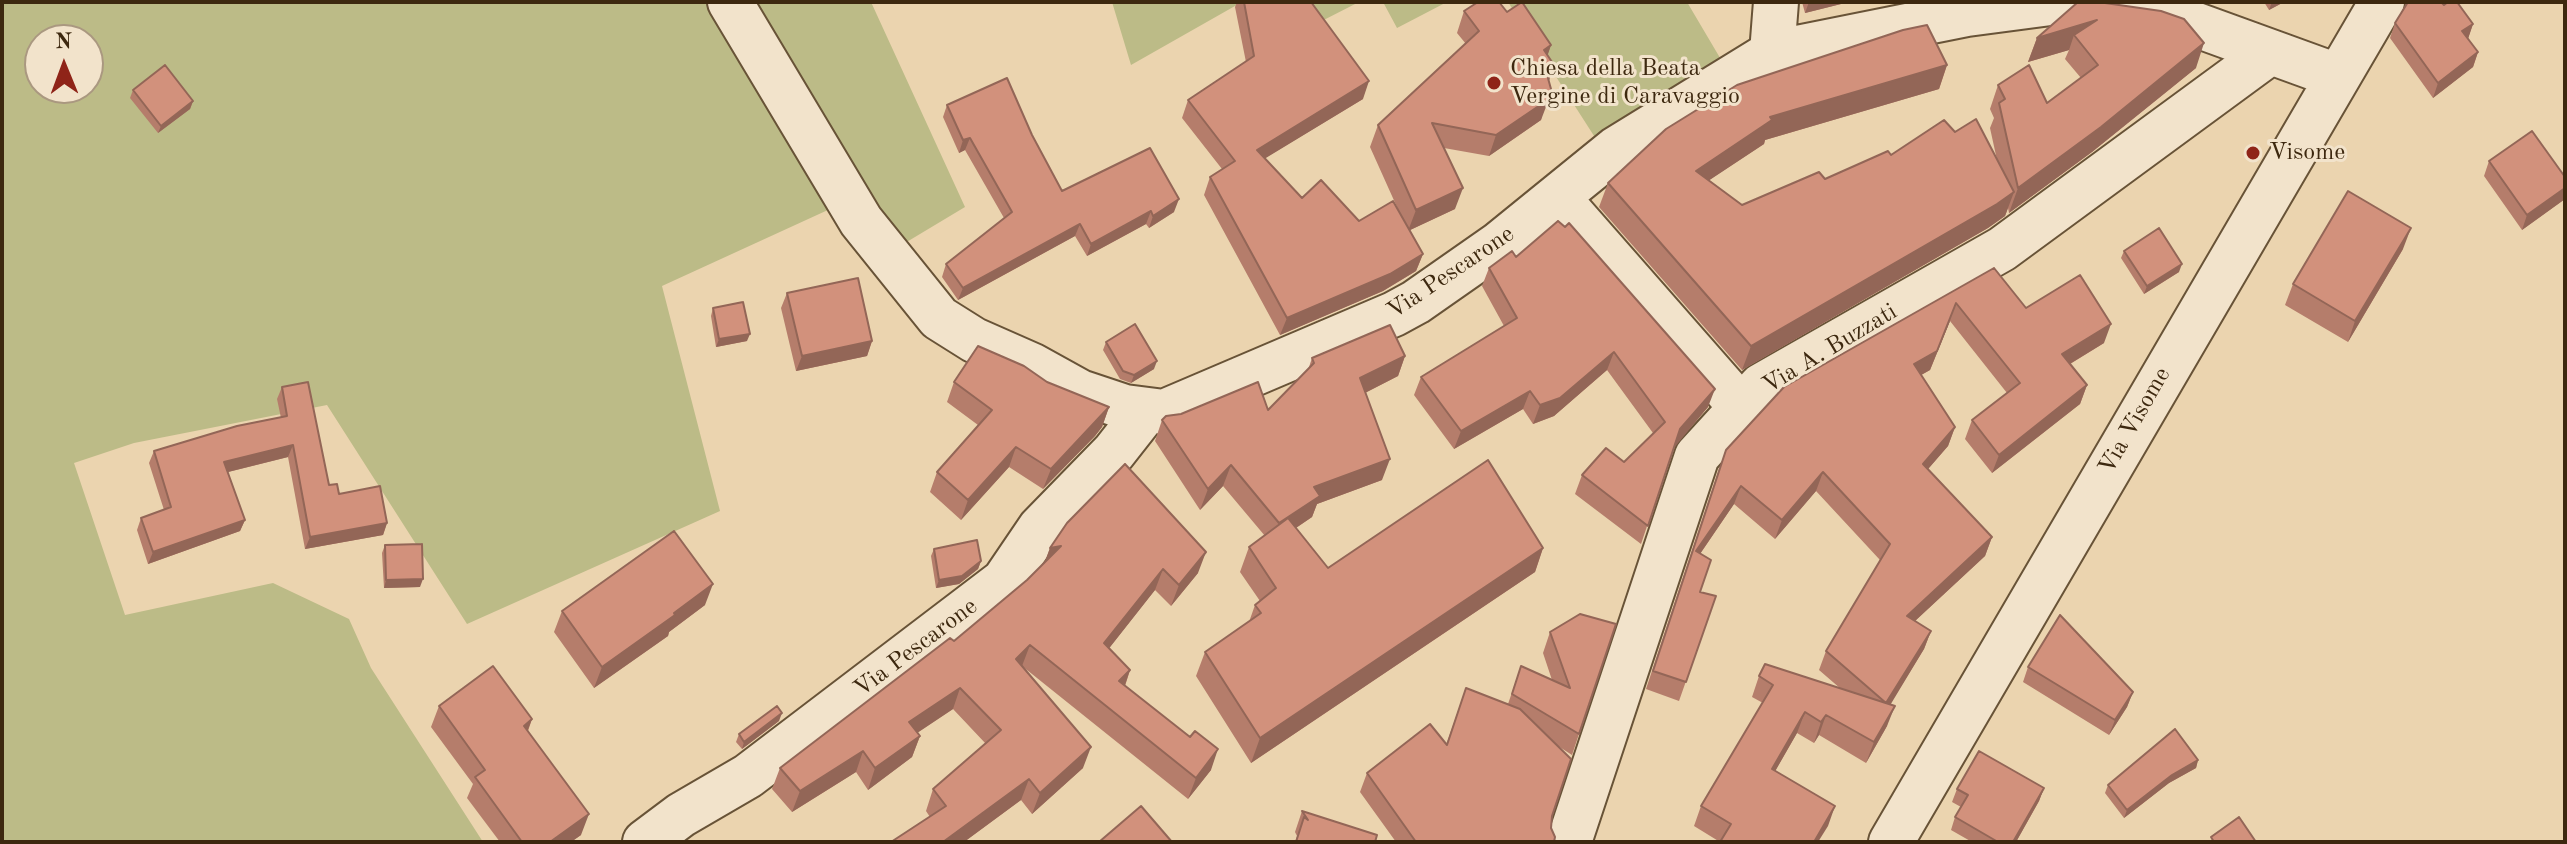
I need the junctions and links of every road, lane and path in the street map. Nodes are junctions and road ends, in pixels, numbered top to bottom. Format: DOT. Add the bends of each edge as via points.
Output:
graph roads {
  1 [pos="730,2"];
  2 [pos="1776,2"];
  3 [pos="2058,2"];
  4 [pos="2093,2"];
  5 [pos="2382,2"];
  6 [pos="1772,53"];
  7 [pos="2269,53"];
  8 [pos="2337,76"];
  9 [pos="1544,207"];
  10 [pos="1742,408"];
  11 [pos="1147,410"];
  12 [pos="645,842"];
  13 [pos="1569,842"];
  14 [pos="1891,842"];
  1 -- 11 [label="street, Via Pescarone" via="861,221 939,318 1080,392"];
  2 -- 6 [label="street"];
  3 -- 6 [label="street" via="1967,14"];
  4 -- 7 [label="street" via="2158,11"];
  5 -- 8 [label="street, Via Visome"];
  6 -- 9 [label="street, Via Pescarone" via="1616,149"];
  7 -- 8 [label="street"];
  7 -- 10 [label="street, Via A. Buzzati" via="2002,249 1761,386"];
  8 -- 14 [label="street, Via Visome"];
  9 -- 10 [label="street"];
  9 -- 11 [label="street, Via Pescarone" via="1394,314 1164,412"];
  10 -- 13 [label="street, Via A. Buzzati" via="1697,456"];
  11 -- 12 [label="street, Via Pescarone" via="1040,528 1004,581 748,776"];
}
